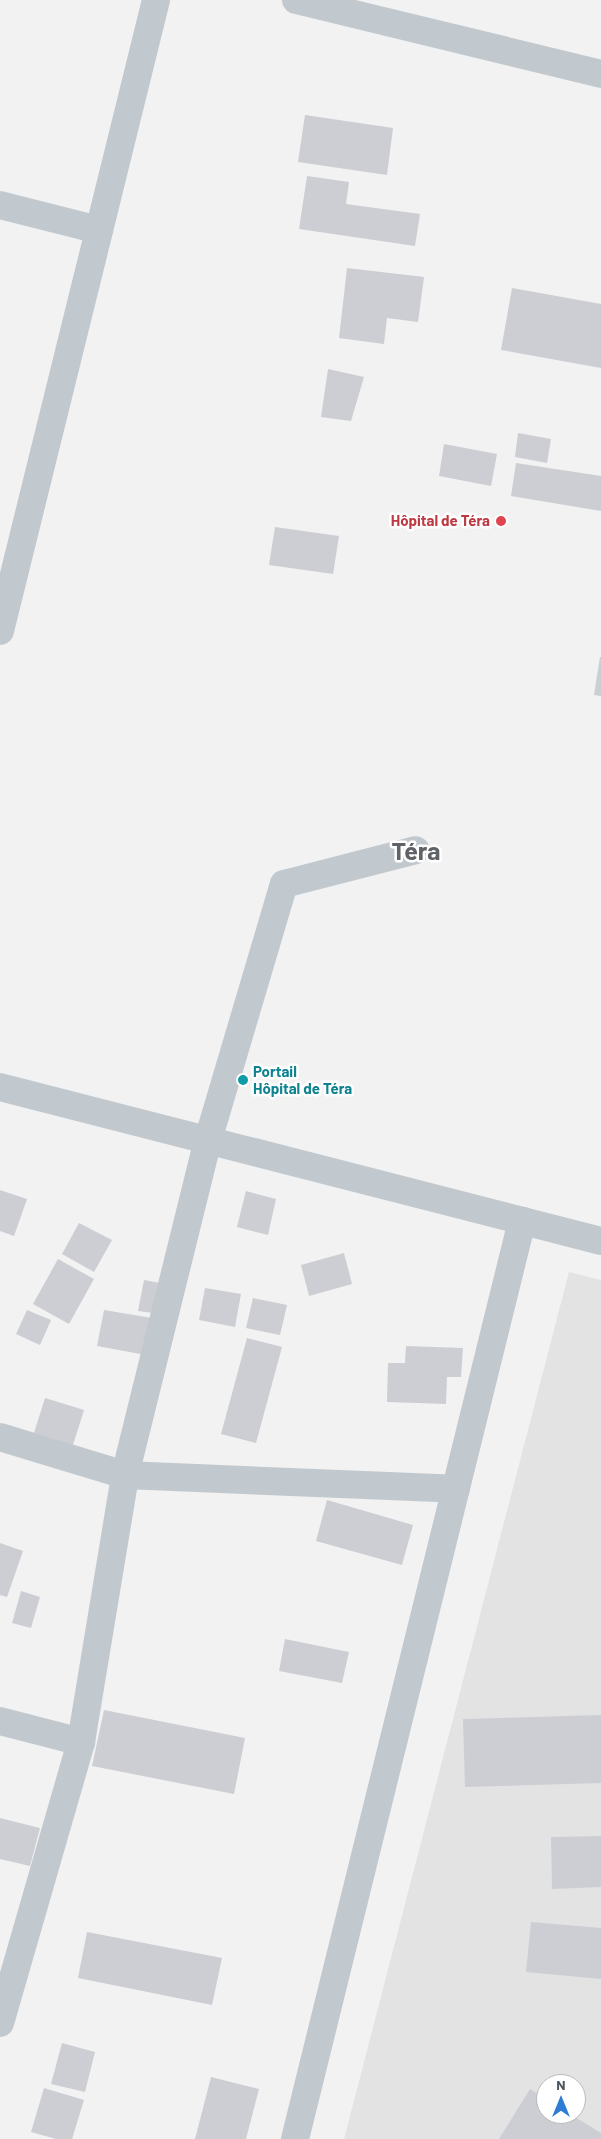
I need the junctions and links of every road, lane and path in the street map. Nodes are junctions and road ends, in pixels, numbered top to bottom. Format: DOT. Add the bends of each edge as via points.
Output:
graph roads {
  1 [pos="156,0"];
  2 [pos="296,0"];
  3 [pos="601,74"];
  4 [pos="0,205"];
  5 [pos="99,230"];
  6 [pos="12,533"];
  7 [pos="0,631"];
  8 [pos="416,850"];
  9 [pos="0,1087"];
  10 [pos="208,1140"];
  11 [pos="522,1221"];
  12 [pos="601,1241"];
  13 [pos="0,1437"];
  14 [pos="124,1475"];
  15 [pos="456,1489"];
  16 [pos="0,1721"];
  17 [pos="81,1742"];
  18 [pos="0,2023"];
  19 [pos="294,2139"];
  1 -- 5 [label="street"];
  2 -- 3 [label="street"];
  4 -- 5 [label="street"];
  5 -- 6 [label="street"];
  6 -- 7 [label="street"];
  8 -- 10 [label="street" via="284,884"];
  9 -- 10 [label="street"];
  10 -- 11 [label="street"];
  10 -- 14 [label="street"];
  11 -- 12 [label="street"];
  11 -- 15 [label="street"];
  13 -- 14 [label="street"];
  14 -- 15 [label="street"];
  14 -- 17 [label="street"];
  15 -- 19 [label="street"];
  16 -- 17 [label="street"];
  17 -- 18 [label="street"];
}
